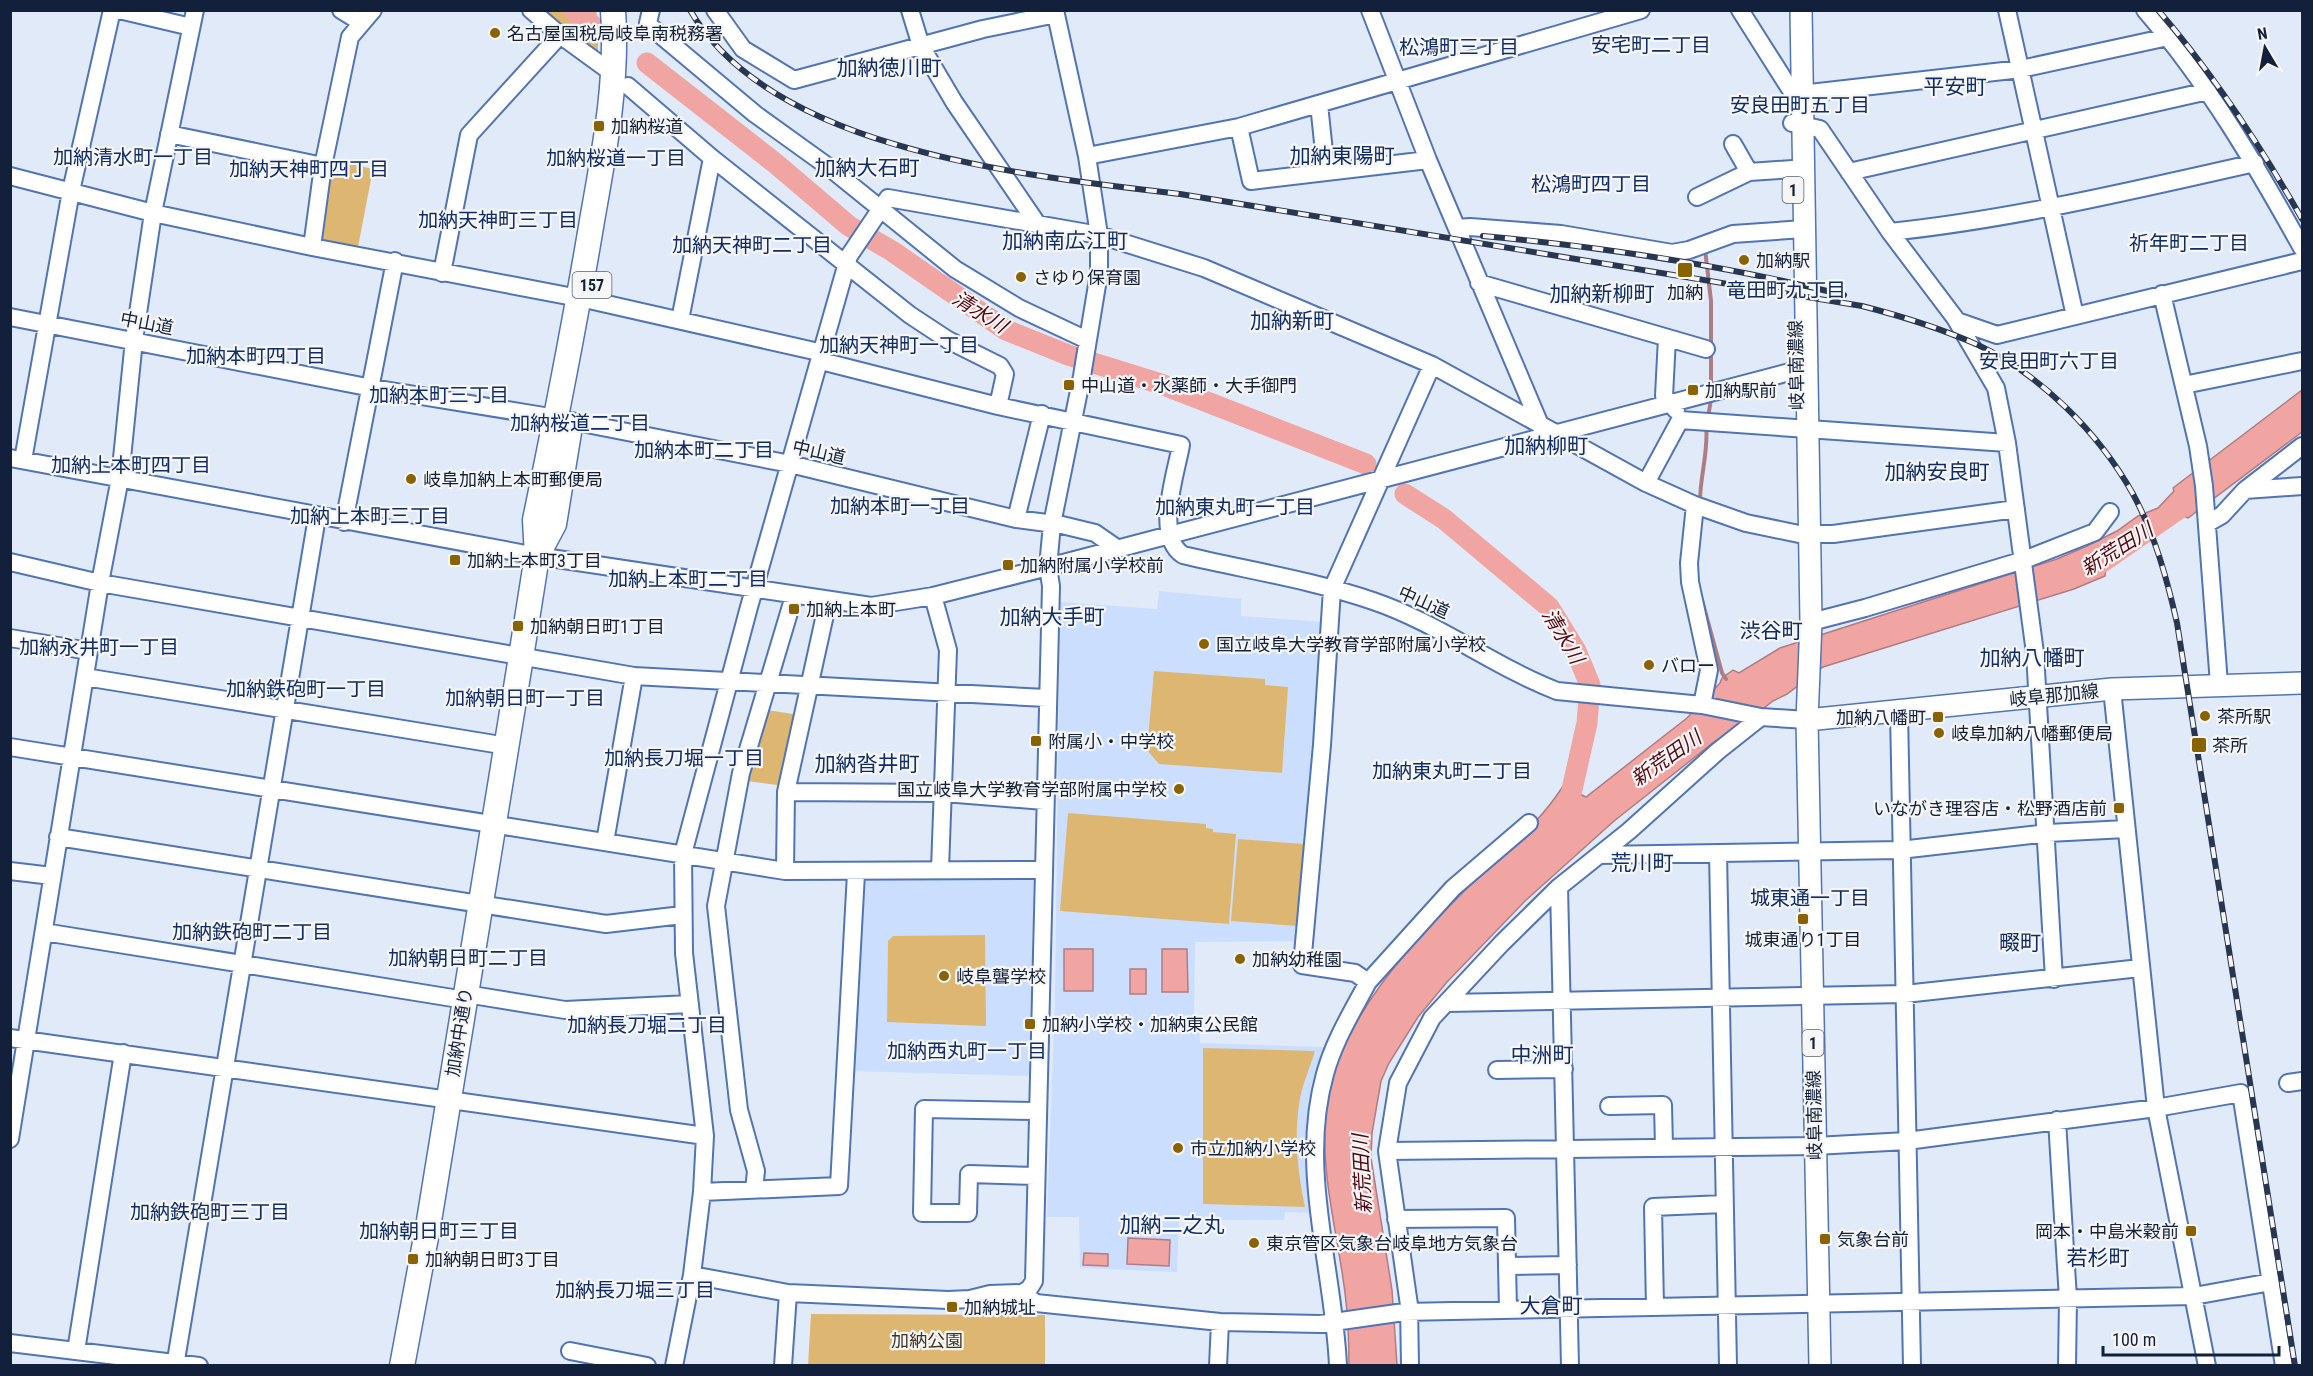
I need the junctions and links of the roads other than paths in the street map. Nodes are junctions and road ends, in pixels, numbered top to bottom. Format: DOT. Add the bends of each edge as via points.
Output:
graph roads {
  1 [pos="112,10"];
  2 [pos="119,10"];
  3 [pos="341,10"];
  4 [pos="531,10"];
  5 [pos="613,10"];
  6 [pos="626,10"];
  7 [pos="651,10"];
  8 [pos="715,10"];
  9 [pos="909,10"];
  10 [pos="1370,10"];
  11 [pos="1641,10"];
  12 [pos="1740,10"];
  13 [pos="1792,10"];
  14 [pos="1801,10"];
  15 [pos="2007,10"];
  16 [pos="2145,10"];
  17 [pos="1055,12"];
  18 [pos="368,17"];
  19 [pos="193,19"];
  20 [pos="560,35"];
  21 [pos="2168,37"];
  22 [pos="921,46"];
  23 [pos="2021,69"];
  24 [pos="621,80"];
  25 [pos="1396,81"];
  26 [pos="2208,91"];
  27 [pos="1797,93"];
  28 [pos="1319,104"];
  29 [pos="1797,123"];
  30 [pos="1239,127"];
  31 [pos="2034,130"];
  32 [pos="169,134"];
  33 [pos="1733,144"];
  34 [pos="1087,156"];
  35 [pos="712,158"];
  36 [pos="1428,160"];
  37 [pos="2255,163"];
  38 [pos="323,166"];
  39 [pos="1793,169"];
  40 [pos="1326,171"];
  41 [pos="1749,172"];
  42 [pos="1849,172"];
  43 [pos="10,176"];
  44 [pos="71,191"];
  45 [pos="1697,197"];
  46 [pos="880,208"];
  47 [pos="2051,208"];
  48 [pos="153,213"];
  49 [pos="1038,225"];
  50 [pos="1457,228"];
  51 [pos="1799,230"];
  52 [pos="1890,232"];
  53 [pos="1099,235"];
  54 [pos="312,247"];
  55 [pos="2302,248"];
  56 [pos="395,261"];
  57 [pos="2302,261"];
  58 [pos="847,264"];
  59 [pos="442,273"];
  60 [pos="1479,283"];
  61 [pos="2162,294"];
  62 [pos="584,299"];
  63 [pos="2075,316"];
  64 [pos="10,317"];
  65 [pos="680,320"];
  66 [pos="1957,321"];
  67 [pos="47,323"];
  68 [pos="1667,338"];
  69 [pos="134,340"];
  70 [pos="1086,345"];
  71 [pos="1706,349"];
  72 [pos="822,357"];
  73 [pos="2302,361"];
  74 [pos="1432,365"];
  75 [pos="1801,369"];
  76 [pos="2184,385"];
  77 [pos="372,388"];
  78 [pos="1673,404"];
  79 [pos="998,406"];
  80 [pos="1042,414"];
  81 [pos="563,420"];
  82 [pos="1680,420"];
  83 [pos="1072,421"];
  84 [pos="1802,428"];
  85 [pos="1548,431"];
  86 [pos="2007,443"];
  87 [pos="2302,446"];
  88 [pos="17,459"];
  89 [pos="790,464"];
  90 [pos="120,478"];
  91 [pos="1380,480"];
  92 [pos="1646,483"];
  93 [pos="2302,486"];
  94 [pos="2245,490"];
  95 [pos="1700,506"];
  96 [pos="2016,509"];
  97 [pos="2110,512"];
  98 [pos="317,517"];
  99 [pos="1016,519"];
  100 [pos="2208,519"];
  101 [pos="344,522"];
  102 [pos="1052,524"];
  103 [pos="1804,534"];
  104 [pos="1168,536"];
  105 [pos="1118,549"];
  106 [pos="537,556"];
  107 [pos="10,562"];
  108 [pos="2024,562"];
  109 [pos="1048,567"];
  110 [pos="100,583"];
  111 [pos="1332,589"];
  112 [pos="755,590"];
  113 [pos="794,596"];
  114 [pos="933,596"];
  115 [pos="828,601"];
  116 [pos="300,617"];
  117 [pos="1807,628"];
  118 [pos="10,638"];
  119 [pos="89,651"];
  120 [pos="521,657"];
  121 [pos="634,676"];
  122 [pos="86,677"];
  123 [pos="729,681"];
  124 [pos="766,683"];
  125 [pos="2302,683"];
  126 [pos="2219,684"];
  127 [pos="809,687"];
  128 [pos="2112,689"];
  129 [pos="946,694"];
  130 [pos="2040,697"];
  131 [pos="1047,698"];
  132 [pos="1702,705"];
  133 [pos="285,708"];
  134 [pos="1899,712"];
  135 [pos="1761,717"];
  136 [pos="1807,720"];
  137 [pos="507,746"];
  138 [pos="10,747"];
  139 [pos="72,755"];
  140 [pos="271,789"];
  141 [pos="786,792"];
  142 [pos="944,793"];
  143 [pos="1044,801"];
  144 [pos="494,823"];
  145 [pos="1529,823"];
  146 [pos="2126,829"];
  147 [pos="2048,833"];
  148 [pos="58,837"];
  149 [pos="605,842"];
  150 [pos="1900,850"];
  151 [pos="1810,852"];
  152 [pos="1718,853"];
  153 [pos="683,854"];
  154 [pos="1599,855"];
  155 [pos="723,861"];
  156 [pos="258,868"];
  157 [pos="940,869"];
  158 [pos="1044,870"];
  159 [pos="10,871"];
  160 [pos="785,871"];
  161 [pos="856,873"];
  162 [pos="52,876"];
  163 [pos="1559,887"];
  164 [pos="480,904"];
  165 [pos="682,915"];
  166 [pos="44,932"];
  167 [pos="242,964"];
  168 [pos="2140,968"];
  169 [pos="2054,979"];
  170 [pos="1368,982"];
  171 [pos="1905,994"];
  172 [pos="1812,996"];
  173 [pos="465,997"];
  174 [pos="1720,997"];
  175 [pos="1563,1001"];
  176 [pos="1447,1003"];
  177 [pos="690,1004"];
  178 [pos="18,1038"];
  179 [pos="123,1053"];
  180 [pos="224,1068"];
  181 [pos="1564,1069"];
  182 [pos="1497,1070"];
  183 [pos="448,1102"];
  184 [pos="1609,1106"];
  185 [pos="2156,1108"];
  186 [pos="1037,1111"];
  187 [pos="2057,1120"];
  188 [pos="705,1136"];
  189 [pos="10,1139"];
  190 [pos="1908,1141"];
  191 [pos="1723,1146"];
  192 [pos="1815,1146"];
  193 [pos="1664,1147"];
  194 [pos="1566,1149"];
  195 [pos="1387,1150"];
  196 [pos="1036,1176"];
  197 [pos="754,1190"];
  198 [pos="702,1192"];
  199 [pos="1724,1204"];
  200 [pos="1396,1219"];
  201 [pos="1568,1264"];
  202 [pos="1507,1266"];
  203 [pos="692,1275"];
  204 [pos="2271,1282"];
  205 [pos="788,1293"];
  206 [pos="1022,1293"];
  207 [pos="2194,1296"];
  208 [pos="2068,1299"];
  209 [pos="1910,1302"];
  210 [pos="1819,1304"];
  211 [pos="1727,1306"];
  212 [pos="1655,1307"];
  213 [pos="1568,1309"];
  214 [pos="1508,1310"];
  215 [pos="1406,1312"];
  216 [pos="1220,1322"];
  217 [pos="1335,1322"];
  218 [pos="10,1343"];
  219 [pos="570,1351"];
  220 [pos="76,1352"];
  221 [pos="175,1364"];
  222 [pos="199,1365"];
  223 [pos="402,1365"];
  224 [pos="647,1365"];
  225 [pos="674,1365"];
  226 [pos="783,1365"];
  227 [pos="1218,1365"];
  228 [pos="1338,1365"];
  229 [pos="1410,1365"];
  230 [pos="1570,1365"];
  231 [pos="1728,1365"];
  232 [pos="1820,1365"];
  233 [pos="1912,1365"];
  234 [pos="2067,1365"];
  235 [pos="2206,1365"];
  236 [pos="2284,1365"];
  1 -- 44 [label="street"];
  2 -- 19 [label="street"];
  3 -- 18 [label="street"];
  4 -- 20 [label="street"];
  5 -- 24 [label="highway, 加納中通り / 157"];
  6 -- 24 [label="highway, 加納中通り / 157"];
  7 -- 46 [label="street" via="651,27 699,69"];
  8 -- 22 [label="street" via="743,49 794,80"];
  9 -- 22 [label="street"];
  10 -- 25 [label="street"];
  11 -- 25 [label="street"];
  12 -- 27 [label="street"];
  13 -- 27 [label="main road, 岐阜南濃線 / 1"];
  14 -- 27 [label="main road, 岐阜南濃線 / 1"];
  15 -- 23 [label="street"];
  16 -- 21 [label="street"];
  17 -- 22 [label="street"];
  17 -- 34 [label="street"];
  18 -- 38 [label="street" via="350,37"];
  19 -- 32 [label="street"];
  20 -- 24 [label="street"];
  20 -- 59 [label="street" via="469,135"];
  21 -- 23 [label="street"];
  21 -- 26 [label="street"];
  22 -- 49 [label="street" via="954,102"];
  23 -- 27 [label="street"];
  23 -- 31 [label="street"];
  24 -- 35 [label="street"];
  24 -- 62 [label="highway, 加納中通り / 157"];
  25 -- 28 [label="street"];
  25 -- 36 [label="street"];
  26 -- 31 [label="street"];
  26 -- 37 [label="street"];
  27 -- 29 [label="main road, 岐阜南濃線 / 1"];
  28 -- 30 [label="street"];
  28 -- 40 [label="street"];
  29 -- 39 [label="main road, 岐阜南濃線 / 1"];
  29 -- 42 [label="street" via="1820,129"];
  29 -- 51 [label="main road, 岐阜南濃線 / 1"];
  30 -- 34 [label="street"];
  30 -- 40 [label="street" via="1251,181"];
  31 -- 42 [label="street"];
  31 -- 47 [label="street"];
  32 -- 38 [label="street"];
  32 -- 48 [label="street"];
  33 -- 41 [label="street"];
  34 -- 53 [label="street"];
  35 -- 58 [label="street"];
  35 -- 65 [label="street"];
  36 -- 40 [label="street"];
  36 -- 50 [label="street"];
  37 -- 47 [label="street"];
  37 -- 55 [label="street"];
  38 -- 54 [label="street"];
  39 -- 41 [label="street"];
  39 -- 51 [label="main road, 岐阜南濃線 / 1"];
  41 -- 45 [label="street"];
  42 -- 52 [label="street"];
  43 -- 44 [label="street"];
  44 -- 48 [label="street"];
  44 -- 67 [label="street"];
  46 -- 49 [label="street" via="888,198"];
  46 -- 58 [label="street"];
  46 -- 70 [label="street" via="955,269"];
  47 -- 52 [label="street" via="1958,225"];
  47 -- 63 [label="street"];
  48 -- 54 [label="street"];
  48 -- 69 [label="street"];
  49 -- 53 [label="street"];
  50 -- 51 [label="street" via="1561,234 1672,253 1733,234"];
  50 -- 60 [label="street"];
  51 -- 75 [label="main road, 岐阜南濃線 / 1"];
  52 -- 66 [label="street"];
  53 -- 70 [label="street" via="1099,273"];
  53 -- 74 [label="street" via="1204,268"];
  54 -- 56 [label="street"];
  56 -- 59 [label="street"];
  56 -- 77 [label="street"];
  57 -- 61 [label="street"];
  58 -- 72 [label="street"];
  58 -- 79 [label="street" via="919,321 1000,366 1005,374"];
  59 -- 62 [label="street"];
  60 -- 68 [label="street"];
  60 -- 85 [label="street"];
  61 -- 63 [label="street"];
  61 -- 76 [label="street"];
  62 -- 65 [label="street"];
  62 -- 81 [label="highway, 加納中通り / 157"];
  63 -- 66 [label="street" via="1996,335"];
  64 -- 67 [label="street, 中山道"];
  65 -- 72 [label="street"];
  66 -- 86 [label="street" via="1996,388"];
  67 -- 69 [label="street, 中山道"];
  67 -- 88 [label="street"];
  68 -- 71 [label="street"];
  68 -- 78 [label="street" via="1664,396"];
  69 -- 77 [label="street, 中山道"];
  69 -- 90 [label="street"];
  70 -- 83 [label="street"];
  72 -- 79 [label="street"];
  72 -- 89 [label="street"];
  73 -- 76 [label="street"];
  74 -- 85 [label="street"];
  74 -- 91 [label="street"];
  75 -- 78 [label="street"];
  75 -- 84 [label="main road, 岐阜南濃線 / 1"];
  76 -- 100 [label="street" via="2198,446"];
  77 -- 81 [label="street, 中山道"];
  77 -- 101 [label="street"];
  78 -- 82 [label="street"];
  78 -- 85 [label="street"];
  79 -- 80 [label="street"];
  80 -- 83 [label="street"];
  80 -- 99 [label="street"];
  81 -- 89 [label="street, 中山道"];
  81 -- 106 [label="highway, 加納中通り / 157" via="554,524"];
  82 -- 84 [label="street"];
  82 -- 92 [label="street"];
  83 -- 102 [label="street"];
  83 -- 104 [label="street" via="1181,445 1167,521"];
  84 -- 86 [label="street"];
  84 -- 103 [label="main road, 岐阜南濃線 / 1"];
  85 -- 91 [label="street"];
  85 -- 92 [label="street"];
  86 -- 96 [label="street"];
  87 -- 94 [label="street"];
  88 -- 90 [label="street"];
  89 -- 99 [label="street, 中山道"];
  89 -- 112 [label="street"];
  90 -- 98 [label="street"];
  90 -- 110 [label="street"];
  91 -- 104 [label="street"];
  91 -- 111 [label="street"];
  92 -- 95 [label="street"];
  93 -- 94 [label="street"];
  94 -- 100 [label="street" via="2222,515"];
  95 -- 103 [label="street" via="1746,523"];
  95 -- 132 [label="street" via="1690,582 1709,670"];
  96 -- 103 [label="street" via="1833,534"];
  96 -- 108 [label="street"];
  97 -- 108 [label="street" via="2095,532"];
  98 -- 101 [label="street"];
  98 -- 116 [label="street"];
  99 -- 102 [label="street, 中山道"];
  100 -- 126 [label="street"];
  101 -- 106 [label="street"];
  102 -- 105 [label="street, 中山道" via="1095,533"];
  102 -- 109 [label="street"];
  103 -- 117 [label="main road, 岐阜南濃線 / 1"];
  104 -- 105 [label="street"];
  104 -- 111 [label="street, 中山道" via="1176,551 1183,555"];
  105 -- 109 [label="street"];
  106 -- 112 [label="street"];
  106 -- 120 [label="highway, 加納中通り / 157"];
  107 -- 110 [label="street"];
  108 -- 117 [label="street"];
  108 -- 130 [label="street"];
  109 -- 114 [label="street"];
  109 -- 131 [label="street" via="1051,586"];
  110 -- 116 [label="street"];
  110 -- 119 [label="street"];
  111 -- 132 [label="street, 中山道" via="1374,601 1442,630 1557,691"];
  111 -- 170 [label="street" via="1302,965 1354,973"];
  112 -- 113 [label="street"];
  112 -- 123 [label="street"];
  113 -- 115 [label="street"];
  113 -- 124 [label="street"];
  114 -- 115 [label="street" via="871,606"];
  114 -- 129 [label="street" via="948,650"];
  115 -- 127 [label="street"];
  116 -- 120 [label="street"];
  116 -- 133 [label="street"];
  117 -- 136 [label="main road, 岐阜南濃線 / 1"];
  118 -- 119 [label="street"];
  119 -- 122 [label="street"];
  120 -- 121 [label="street"];
  120 -- 137 [label="highway, 加納中通り / 157"];
  121 -- 123 [label="street"];
  121 -- 149 [label="street"];
  122 -- 133 [label="street"];
  122 -- 139 [label="street"];
  123 -- 124 [label="street"];
  123 -- 153 [label="street"];
  124 -- 127 [label="street"];
  124 -- 155 [label="street" via="741,773"];
  125 -- 126 [label="main road, 岐阜那加線"];
  126 -- 128 [label="main road, 岐阜那加線"];
  127 -- 129 [label="street"];
  127 -- 141 [label="street"];
  128 -- 130 [label="main road, 岐阜那加線"];
  128 -- 146 [label="street"];
  129 -- 131 [label="street"];
  129 -- 142 [label="street"];
  130 -- 134 [label="main road, 岐阜那加線"];
  130 -- 147 [label="street"];
  131 -- 143 [label="street"];
  132 -- 135 [label="street, 中山道"];
  133 -- 137 [label="street"];
  133 -- 140 [label="street"];
  134 -- 136 [label="main road, 岐阜那加線"];
  134 -- 150 [label="street"];
  135 -- 136 [label="street, 中山道"];
  135 -- 154 [label="street"];
  136 -- 151 [label="main road, 岐阜南濃線 / 1"];
  137 -- 144 [label="highway, 加納中通り / 157"];
  138 -- 139 [label="street"];
  139 -- 140 [label="street"];
  139 -- 148 [label="street"];
  140 -- 144 [label="street"];
  140 -- 156 [label="street"];
  141 -- 142 [label="street"];
  141 -- 160 [label="street"];
  142 -- 143 [label="street"];
  142 -- 157 [label="street"];
  143 -- 158 [label="street"];
  144 -- 149 [label="street"];
  144 -- 164 [label="highway, 加納中通り / 157"];
  145 -- 170 [label="street" via="1453,888"];
  146 -- 147 [label="street"];
  146 -- 168 [label="street"];
  147 -- 150 [label="street"];
  147 -- 169 [label="street"];
  148 -- 156 [label="street"];
  148 -- 162 [label="street"];
  149 -- 153 [label="street"];
  150 -- 151 [label="street"];
  150 -- 171 [label="street"];
  151 -- 152 [label="street"];
  151 -- 172 [label="main road, 岐阜南濃線 / 1"];
  152 -- 154 [label="street"];
  152 -- 174 [label="street"];
  153 -- 155 [label="street"];
  153 -- 165 [label="street"];
  154 -- 163 [label="street"];
  155 -- 160 [label="street"];
  155 -- 197 [label="street" via="716,906 739,1110 756,1171"];
  156 -- 164 [label="street"];
  156 -- 167 [label="street"];
  157 -- 158 [label="street"];
  157 -- 161 [label="street"];
  158 -- 186 [label="street"];
  159 -- 162 [label="street"];
  160 -- 161 [label="street"];
  161 -- 197 [label="street" via="839,1186"];
  162 -- 166 [label="street"];
  163 -- 175 [label="street"];
  163 -- 176 [label="street"];
  164 -- 165 [label="street" via="606,924"];
  164 -- 173 [label="highway, 加納中通り / 157"];
  165 -- 177 [label="street"];
  166 -- 167 [label="street"];
  166 -- 178 [label="street"];
  167 -- 173 [label="street"];
  167 -- 180 [label="street"];
  168 -- 169 [label="street"];
  168 -- 185 [label="street"];
  169 -- 171 [label="street"];
  170 -- 217 [label="street" via="1324,1075 1314,1145"];
  171 -- 172 [label="street"];
  171 -- 190 [label="street"];
  172 -- 174 [label="street"];
  172 -- 192 [label="main road, 岐阜南濃線 / 1"];
  173 -- 177 [label="street" via="565,1011"];
  173 -- 183 [label="highway, 加納中通り / 157"];
  174 -- 175 [label="street"];
  174 -- 191 [label="street"];
  175 -- 176 [label="street"];
  175 -- 181 [label="street"];
  176 -- 195 [label="street" via="1432,1018 1398,1083"];
  177 -- 188 [label="street"];
  178 -- 179 [label="street"];
  178 -- 189 [label="street"];
  179 -- 180 [label="street"];
  179 -- 220 [label="street"];
  180 -- 183 [label="street"];
  180 -- 221 [label="street"];
  181 -- 182 [label="street"];
  181 -- 194 [label="street"];
  183 -- 188 [label="street"];
  183 -- 223 [label="highway, 加納中通り / 157"];
  184 -- 193 [label="street" via="1663,1105"];
  185 -- 187 [label="street"];
  185 -- 204 [label="street" via="2241,1093"];
  185 -- 207 [label="street"];
  186 -- 196 [label="street"];
  186 -- 196 [label="street" via="924,1109 922,1213 968,1213 969,1174"];
  187 -- 190 [label="street"];
  187 -- 208 [label="street"];
  188 -- 198 [label="street"];
  190 -- 192 [label="street"];
  190 -- 209 [label="street"];
  191 -- 192 [label="street"];
  191 -- 193 [label="street"];
  191 -- 199 [label="street"];
  192 -- 210 [label="main road, 岐阜南濃線 / 1"];
  193 -- 194 [label="street"];
  194 -- 195 [label="street"];
  194 -- 201 [label="street"];
  195 -- 200 [label="street"];
  196 -- 206 [label="street" via="1034,1281"];
  197 -- 198 [label="street"];
  198 -- 203 [label="street"];
  199 -- 211 [label="street"];
  199 -- 212 [label="street" via="1653,1207"];
  200 -- 202 [label="street" via="1506,1218"];
  200 -- 215 [label="street"];
  201 -- 202 [label="street"];
  201 -- 213 [label="street"];
  202 -- 214 [label="street"];
  203 -- 205 [label="street"];
  203 -- 225 [label="street"];
  204 -- 207 [label="street"];
  204 -- 236 [label="street"];
  205 -- 206 [label="street" via="948,1300"];
  205 -- 226 [label="street"];
  206 -- 216 [label="street" via="1036,1303"];
  207 -- 208 [label="street"];
  207 -- 235 [label="street"];
  208 -- 209 [label="street"];
  208 -- 234 [label="street"];
  209 -- 210 [label="street"];
  209 -- 233 [label="street"];
  210 -- 211 [label="street"];
  210 -- 232 [label="main road, 岐阜南濃線 / 1"];
  211 -- 212 [label="street"];
  211 -- 231 [label="street"];
  212 -- 213 [label="street"];
  213 -- 214 [label="street"];
  213 -- 230 [label="street"];
  214 -- 215 [label="street"];
  215 -- 217 [label="street"];
  215 -- 229 [label="street"];
  216 -- 217 [label="street"];
  216 -- 227 [label="street"];
  217 -- 228 [label="street"];
  218 -- 220 [label="street"];
  219 -- 224 [label="street"];
  220 -- 221 [label="street"];
  221 -- 222 [label="street"];
}
